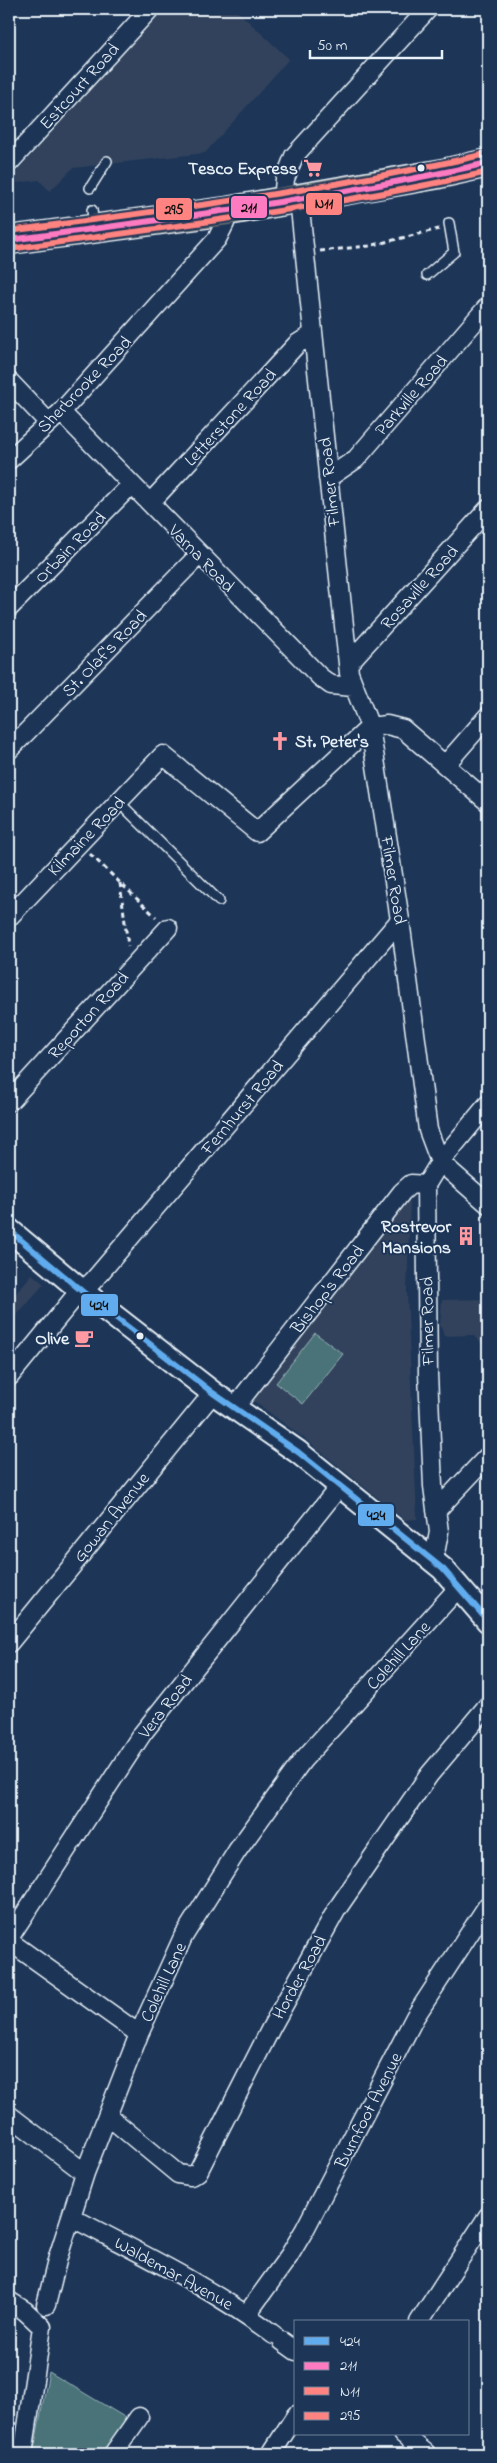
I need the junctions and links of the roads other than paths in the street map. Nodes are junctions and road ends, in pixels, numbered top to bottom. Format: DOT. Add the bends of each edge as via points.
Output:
graph roads {
  1 [pos="150,9"];
  2 [pos="428,9"];
  3 [pos="107,161"];
  4 [pos="9,163"];
  5 [pos="488,163"];
  6 [pos="90,188"];
  7 [pos="291,200"];
  8 [pos="227,211"];
  9 [pos="450,225"];
  10 [pos="9,240"];
  11 [pos="427,275"];
  12 [pos="488,306"];
  13 [pos="313,334"];
  14 [pos="9,381"];
  15 [pos="54,417"];
  16 [pos="9,460"];
  17 [pos="328,478"];
  18 [pos="131,485"];
  19 [pos="150,503"];
  20 [pos="488,509"];
  21 [pos="199,555"];
  22 [pos="9,608"];
  23 [pos="348,664"];
  24 [pos="353,687"];
  25 [pos="488,716"];
  26 [pos="370,727"];
  27 [pos="9,750"];
  28 [pos="446,764"];
  29 [pos="119,802"];
  30 [pos="488,802"];
  31 [pos="219,901"];
  32 [pos="9,917"];
  33 [pos="400,920"];
  34 [pos="168,928"];
  35 [pos="9,1102"];
  36 [pos="488,1104"];
  37 [pos="440,1162"];
  38 [pos="426,1185"];
  39 [pos="488,1204"];
  40 [pos="9,1230"];
  41 [pos="83,1292"];
  42 [pos="9,1378"];
  43 [pos="214,1393"];
  44 [pos="235,1407"];
  45 [pos="488,1456"];
  46 [pos="339,1487"];
  47 [pos="436,1512"];
  48 [pos="428,1558"];
  49 [pos="458,1587"];
  50 [pos="484,1608"];
  51 [pos="9,1643"];
  52 [pos="488,1705"];
  53 [pos="488,1905"];
  54 [pos="9,1939"];
  55 [pos="139,2034"];
  56 [pos="9,2115"];
  57 [pos="108,2116"];
  58 [pos="85,2173"];
  59 [pos="488,2216"];
  60 [pos="71,2217"];
  61 [pos="9,2302"];
  62 [pos="46,2305"];
  63 [pos="247,2314"];
  64 [pos="420,2320"];
  65 [pos="42,2327"];
  66 [pos="284,2342"];
  67 [pos="139,2417"];
  68 [pos="294,2418"];
  69 [pos="405,2436"];
  70 [pos="23,2454"];
  71 [pos="113,2454"];
  72 [pos="271,2454"];
  73 [pos="427,2454"];
  1 -- 4 [label="street, Estcourt Road"];
  2 -- 7 [label="street" via="294,156 285,179"];
  3 -- 6 [label="lane"];
  5 -- 7 [label="main road" via="441,180"];
  7 -- 8 [label="main road"];
  7 -- 13 [label="street, Filmer Road" via="305,253"];
  8 -- 10 [label="main road" via="93,219"];
  8 -- 15 [label="street, Sherbrooke Road" via="217,239"];
  9 -- 11 [label="lane" via="454,252"];
  12 -- 17 [label="street, Parkville Road" via="356,459"];
  13 -- 17 [label="street, Filmer Road"];
  13 -- 19 [label="street, Letterstone Road" via="297,344"];
  14 -- 15 [label="street, Varna Road"];
  15 -- 16 [label="street, Sherbrooke Road"];
  15 -- 18 [label="street, Varna Road"];
  17 -- 23 [label="street, Filmer Road"];
  18 -- 19 [label="street, Varna Road"];
  18 -- 22 [label="street, Orbain Road"];
  19 -- 21 [label="street, Varna Road"];
  20 -- 23 [label="street, Rosaville Road"];
  21 -- 24 [label="street, Varna Road" via="320,677 331,685"];
  21 -- 27 [label="street, St. Olaf's Road"];
  23 -- 24 [label="street, Filmer Road"];
  24 -- 26 [label="street, Filmer Road"];
  25 -- 28 [label="street"];
  26 -- 28 [label="street" via="387,725 403,728"];
  26 -- 29 [label="street, Kilmaine Road" via="257,832 163,755"];
  26 -- 33 [label="street, Filmer Road"];
  28 -- 30 [label="street"];
  29 -- 31 [label="lane"];
  29 -- 32 [label="street, Kilmaine Road"];
  33 -- 37 [label="street, Filmer Road" via="428,1130"];
  33 -- 41 [label="street, Fernhurst Road"];
  34 -- 35 [label="street, Reporton Road"];
  36 -- 37 [label="street"];
  37 -- 38 [label="street"];
  37 -- 39 [label="street"];
  38 -- 44 [label="street, Bishop's Road" via="411,1184 402,1192 270,1353"];
  38 -- 47 [label="street, Filmer Road" via="428,1374"];
  40 -- 41 [label="street"];
  41 -- 42 [label="street, Fernhurst Road" via="67,1306"];
  41 -- 43 [label="street"];
  43 -- 44 [label="street"];
  43 -- 51 [label="street, Gowan Avenue"];
  44 -- 46 [label="street" via="298,1452"];
  45 -- 47 [label="street"];
  46 -- 48 [label="street"];
  46 -- 54 [label="street, Vera Road" via="142,1734"];
  47 -- 48 [label="street, Filmer Road" via="438,1539"];
  48 -- 49 [label="street" via="443,1569"];
  49 -- 50 [label="street"];
  49 -- 55 [label="street, Colehill Lane" via="302,1761 237,1851 183,1937"];
  52 -- 57 [label="street, Horder Road" via="429,1775 337,1909 271,2028 198,2172 191,2176 178,2174"];
  53 -- 63 [label="street, Burnfoot Avenue" via="415,2017 293,2249"];
  54 -- 55 [label="street, Vera Road"];
  55 -- 57 [label="street, Colehill Lane"];
  56 -- 58 [label="street"];
  57 -- 58 [label="street, Colehill Lane"];
  58 -- 60 [label="street, Colehill Lane"];
  59 -- 64 [label="street"];
  60 -- 62 [label="street, Colehill Lane"];
  60 -- 63 [label="street, Waldemar Avenue" via="200,2284"];
  61 -- 65 [label="street"];
  62 -- 65 [label="lane, Colehill Lane"];
  63 -- 66 [label="street, Waldemar Avenue"];
  65 -- 70 [label="street, Colehill Lane"];
  67 -- 71 [label="street"];
  68 -- 72 [label="street"];
  69 -- 73 [label="street"];
}
